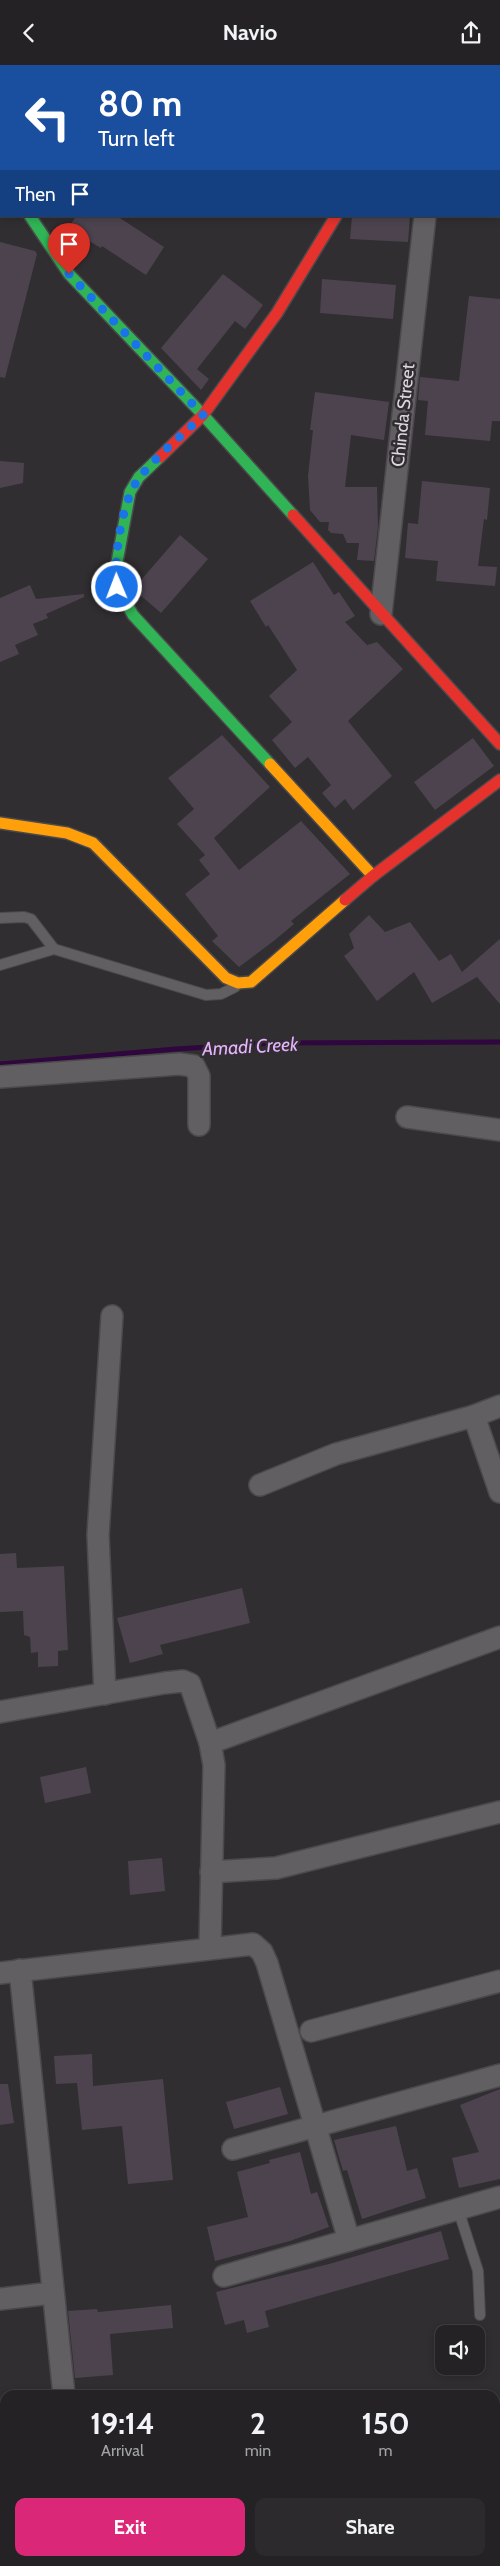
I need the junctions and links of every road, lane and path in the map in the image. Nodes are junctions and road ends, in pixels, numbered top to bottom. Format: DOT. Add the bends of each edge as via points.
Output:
graph roads {
  1 [pos="31,217"];
  2 [pos="335,217"];
  3 [pos="425,217"];
  4 [pos="203,415"];
  5 [pos="381,614"];
  6 [pos="500,744"];
  7 [pos="500,780"];
  8 [pos="0,823"];
  9 [pos="373,876"];
  10 [pos="0,918"];
  11 [pos="54,949"];
  12 [pos="0,965"];
  13 [pos="243,983"];
  14 [pos="0,1077"];
  15 [pos="407,1117"];
  16 [pos="199,1125"];
  17 [pos="500,1130"];
  18 [pos="112,1317"];
  19 [pos="500,1406"];
  20 [pos="474,1416"];
  21 [pos="260,1485"];
  22 [pos="500,1493"];
  23 [pos="500,1637"];
  24 [pos="105,1694"];
  25 [pos="0,1712"];
  26 [pos="210,1743"];
  27 [pos="500,1812"];
  28 [pos="210,1872"];
  29 [pos="210,1947"];
  30 [pos="10,1971"];
  31 [pos="500,1981"];
  32 [pos="311,2031"];
  33 [pos="500,2075"];
  34 [pos="315,2127"];
  35 [pos="233,2149"];
  36 [pos="500,2197"];
  37 [pos="458,2209"];
  38 [pos="349,2240"];
  39 [pos="224,2276"];
  40 [pos="52,2293"];
  41 [pos="0,2299"];
  42 [pos="480,2315"];
  43 [pos="63,2390"];
  1 -- 4 [label="street" via="69,274"];
  2 -- 4 [label="street" via="278,313"];
  3 -- 5 [label="street, Chinda Street"];
  4 -- 5 [label="street"];
  4 -- 9 [label="street" via="139,477 130,493 117,553 117,587 133,615"];
  5 -- 6 [label="street"];
  7 -- 9 [label="street"];
  8 -- 13 [label="street" via="67,833 93,843 226,978 234,983"];
  9 -- 13 [label="street" via="251,982"];
  10 -- 11 [label="lane" via="31,919"];
  11 -- 12 [label="lane"];
  11 -- 13 [label="lane" via="206,995 221,994"];
  14 -- 16 [label="street" via="179,1064 194,1066 198,1076"];
  15 -- 17 [label="street"];
  18 -- 24 [label="street" via="98,1527"];
  19 -- 20 [label="street"];
  20 -- 21 [label="street" via="336,1454"];
  20 -- 22 [label="street"];
  23 -- 26 [label="street"];
  24 -- 25 [label="street"];
  24 -- 26 [label="street" via="183,1681 190,1685 195,1695"];
  26 -- 28 [label="street" via="214,1765"];
  27 -- 28 [label="street" via="276,1868"];
  28 -- 29 [label="street"];
  29 -- 30 [label="street"];
  29 -- 34 [label="street" via="248,1943 262,1951"];
  30 -- 40 [label="street"];
  31 -- 32 [label="street"];
  33 -- 34 [label="street"];
  34 -- 35 [label="street"];
  34 -- 38 [label="street"];
  36 -- 37 [label="street"];
  37 -- 38 [label="street"];
  37 -- 42 [label="lane" via="478,2271"];
  38 -- 39 [label="street"];
  40 -- 41 [label="street"];
  40 -- 43 [label="street"];
}
